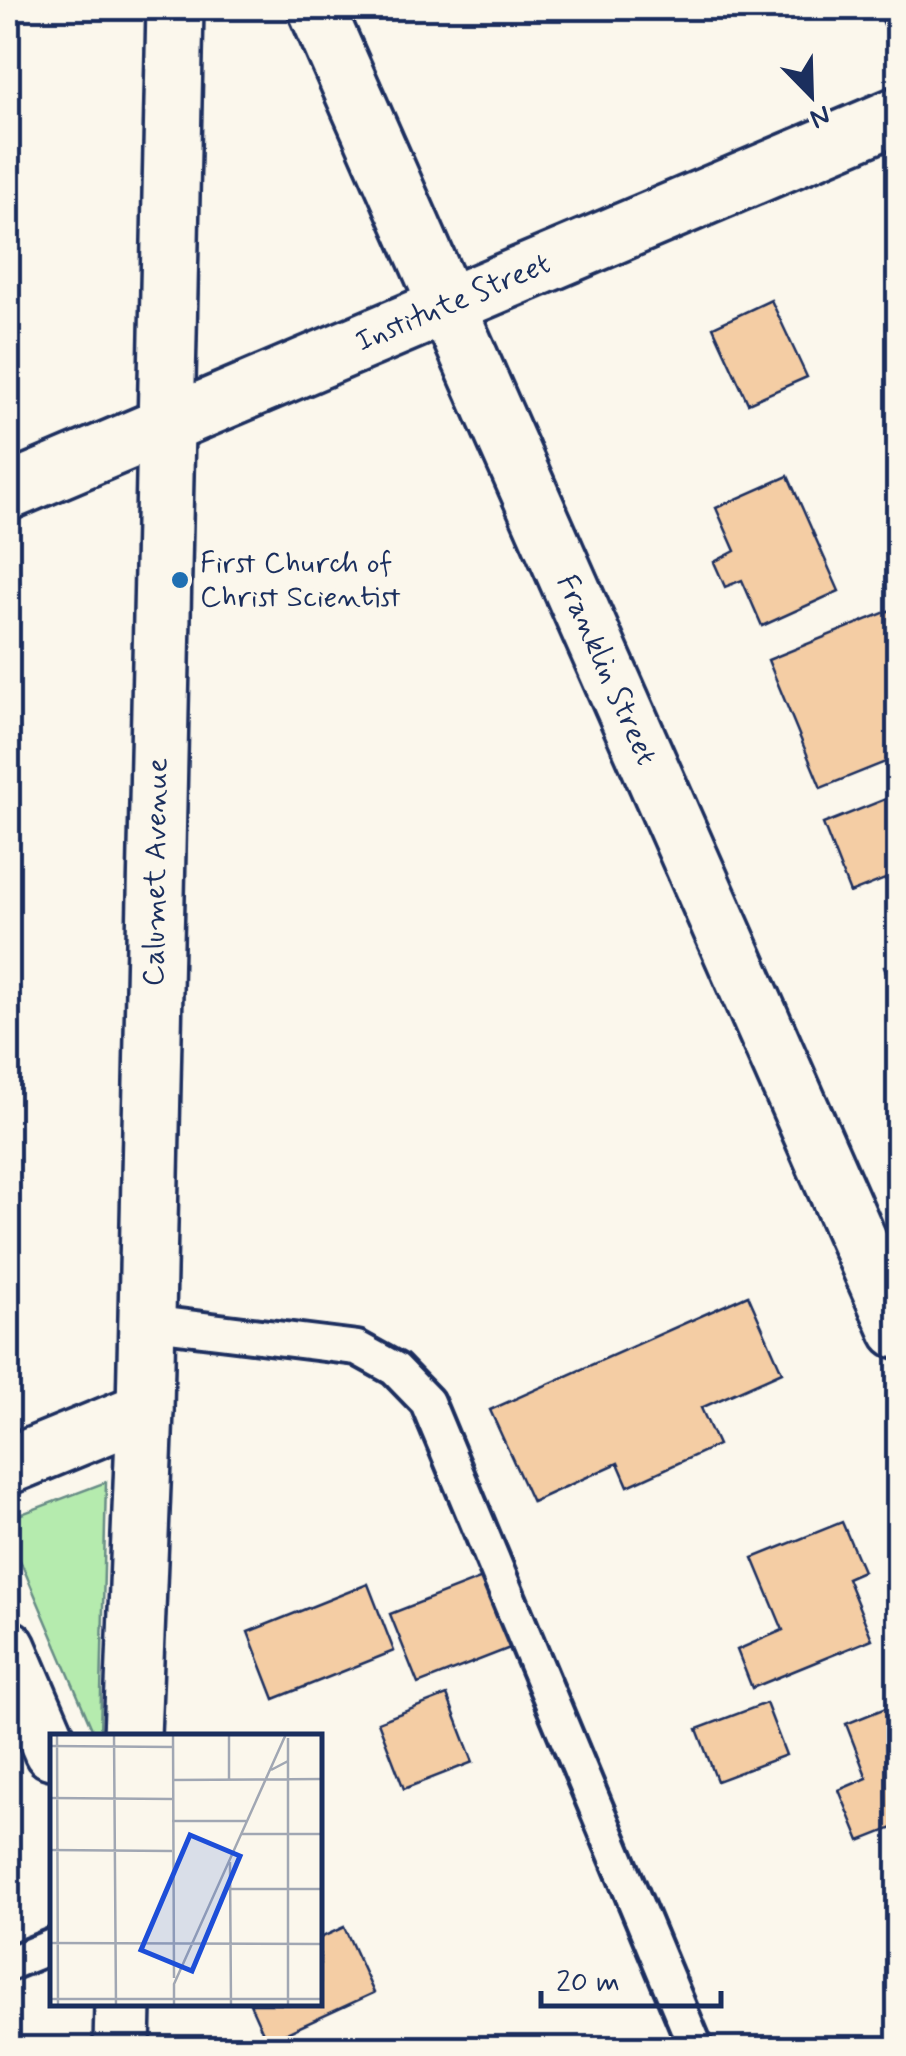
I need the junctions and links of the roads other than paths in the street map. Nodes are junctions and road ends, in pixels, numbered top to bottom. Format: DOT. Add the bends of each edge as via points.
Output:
graph roads {
  1 [pos="176,8"];
  2 [pos="316,8"];
  3 [pos="898,116"];
  4 [pos="445,306"];
  5 [pos="166,424"];
  6 [pos="8,492"];
  7 [pos="146,1322"];
  8 [pos="898,1330"];
  9 [pos="146,1410"];
  10 [pos="8,1466"];
  11 [pos="8,1648"];
  12 [pos="132,1734"];
  13 [pos="50,1746"];
  14 [pos="50,1947"];
  15 [pos="8,1964"];
  16 [pos="123,2006"];
  17 [pos="122,2048"];
  18 [pos="696,2048"];
  1 -- 5 [label="street, Calumet Avenue"];
  2 -- 4 [label="street, Franklin Street"];
  3 -- 4 [label="street, Institute Street"];
  4 -- 5 [label="street, Institute Street"];
  4 -- 8 [label="street, Franklin Street"];
  5 -- 6 [label="street, Institute Street"];
  5 -- 7 [label="street, Calumet Avenue"];
  7 -- 9 [label="street, Calumet Avenue"];
  7 -- 18 [label="lane" via="356,1348 395,1369 426,1402"];
  9 -- 10 [label="street"];
  9 -- 12 [label="street, Calumet Avenue"];
  11 -- 13 [label="street"];
  14 -- 15 [label="lane"];
  16 -- 17 [label="street"];
}
